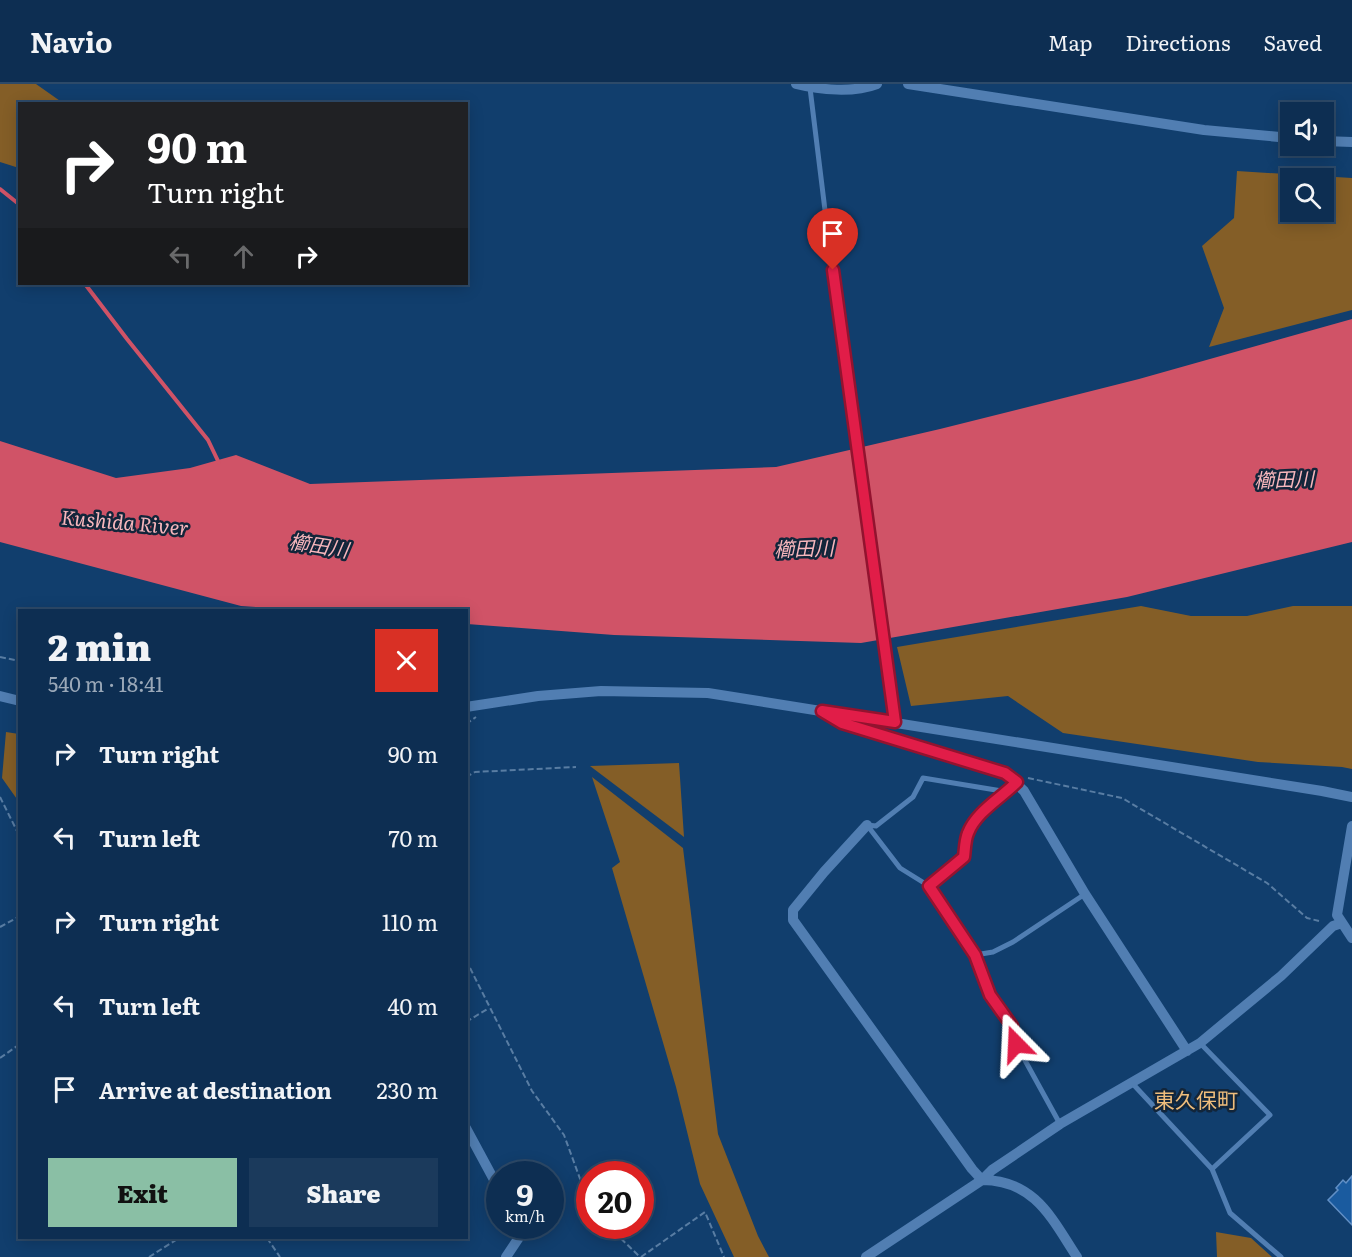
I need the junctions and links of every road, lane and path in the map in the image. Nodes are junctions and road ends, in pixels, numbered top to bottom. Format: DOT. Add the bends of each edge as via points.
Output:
graph roads {
  1 [pos="796,84"];
  2 [pos="877,84"];
  3 [pos="908,84"];
  4 [pos="810,88"];
  5 [pos="1280,137"];
  6 [pos="1334,141"];
  7 [pos="1352,142"];
  8 [pos="0,657"];
  9 [pos="18,661"];
  10 [pos="0,696"];
  11 [pos="18,700"];
  12 [pos="468,707"];
  13 [pos="822,711"];
  14 [pos="895,722"];
  15 [pos="576,767"];
  16 [pos="468,776"];
  17 [pos="1022,780"];
  18 [pos="1008,792"];
  19 [pos="0,796"];
  20 [pos="1352,798"];
  21 [pos="867,825"];
  22 [pos="1352,826"];
  23 [pos="18,833"];
  24 [pos="929,886"];
  25 [pos="1085,894"];
  26 [pos="18,917"];
  27 [pos="1338,925"];
  28 [pos="0,927"];
  29 [pos="1352,938"];
  30 [pos="975,955"];
  31 [pos="468,964"];
  32 [pos="490,1007"];
  33 [pos="468,1021"];
  34 [pos="1200,1043"];
  35 [pos="18,1045"];
  36 [pos="1187,1051"];
  37 [pos="0,1058"];
  38 [pos="1132,1083"];
  39 [pos="1060,1124"];
  40 [pos="468,1132"];
  41 [pos="486,1165"];
  42 [pos="576,1168"];
  43 [pos="1212,1169"];
  44 [pos="982,1180"];
  45 [pos="178,1239"];
  46 [pos="268,1239"];
  47 [pos="518,1239"];
  48 [pos="621,1239"];
  49 [pos="149,1257"];
  50 [pos="280,1257"];
  51 [pos="506,1257"];
  52 [pos="640,1257"];
  53 [pos="724,1257"];
  54 [pos="867,1257"];
  55 [pos="1077,1257"];
  56 [pos="1281,1257"];
  1 -- 4 [label="street"];
  2 -- 4 [label="street" via="866,89"];
  3 -- 5 [label="street" via="1204,130"];
  4 -- 14 [label="lane"];
  6 -- 7 [label="street"];
  8 -- 9 [label="path"];
  10 -- 11 [label="street"];
  12 -- 13 [label="street" via="538,696 645,691 708,693"];
  13 -- 14 [label="street"];
  13 -- 17 [label="street" via="842,723"];
  14 -- 20 [label="street"];
  15 -- 16 [label="path" via="475,772"];
  17 -- 18 [label="lane"];
  17 -- 25 [label="street" via="1024,791"];
  17 -- 27 [label="path" via="1122,798 1267,883 1307,918"];
  18 -- 21 [label="lane" via="922,778 913,797 876,826"];
  18 -- 24 [label="lane" via="973,823 964,857"];
  19 -- 23 [label="path"];
  21 -- 24 [label="lane" via="900,868"];
  21 -- 44 [label="street" via="793,910 793,920"];
  22 -- 27 [label="street"];
  24 -- 30 [label="lane"];
  25 -- 30 [label="lane" via="1013,942"];
  25 -- 36 [label="street"];
  26 -- 28 [label="path"];
  27 -- 29 [label="street"];
  27 -- 34 [label="street"];
  30 -- 39 [label="lane" via="990,995 1012,1026 1016,1044"];
  31 -- 32 [label="path"];
  32 -- 33 [label="path"];
  32 -- 42 [label="path" via="532,1091 564,1136"];
  34 -- 36 [label="street"];
  34 -- 43 [label="lane" via="1270,1115"];
  35 -- 37 [label="path"];
  36 -- 38 [label="street"];
  38 -- 39 [label="street"];
  38 -- 43 [label="lane"];
  39 -- 44 [label="street"];
  40 -- 41 [label="street"];
  43 -- 56 [label="lane" via="1230,1213"];
  44 -- 54 [label="street"];
  44 -- 55 [label="street" via="997,1180 1031,1195 1043,1206"];
  45 -- 49 [label="path"];
  46 -- 50 [label="path"];
  47 -- 51 [label="street"];
  48 -- 52 [label="path"];
  52 -- 53 [label="path" via="705,1212"];
}
